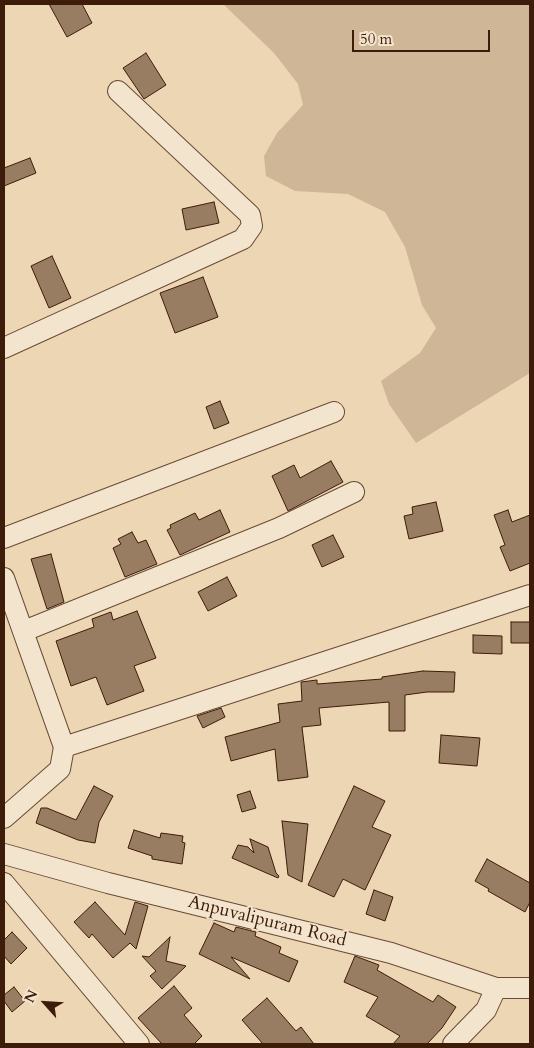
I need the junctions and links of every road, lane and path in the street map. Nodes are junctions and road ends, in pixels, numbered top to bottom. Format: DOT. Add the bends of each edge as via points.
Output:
graph roads {
  1 [pos="118,91"];
  2 [pos="4,348"];
  3 [pos="334,412"];
  4 [pos="354,492"];
  5 [pos="4,538"];
  6 [pos="4,578"];
  7 [pos="530,595"];
  8 [pos="24,631"];
  9 [pos="64,747"];
  10 [pos="4,818"];
  11 [pos="4,854"];
  12 [pos="4,883"];
  13 [pos="496,988"];
  14 [pos="530,988"];
  15 [pos="139,1044"];
  16 [pos="453,1044"];
  1 -- 2 [label="street" via="250,215 252,226 243,239"];
  3 -- 5 [label="street"];
  4 -- 8 [label="street" via="279,528"];
  6 -- 8 [label="street"];
  7 -- 9 [label="street"];
  8 -- 9 [label="street"];
  9 -- 10 [label="street" via="60,769"];
  11 -- 13 [label="street, Anpuvalipuram Road" via="391,953"];
  12 -- 15 [label="street"];
  13 -- 14 [label="street, Anpuvalipuram Road"];
  13 -- 16 [label="street" via="486,1010"];
}
